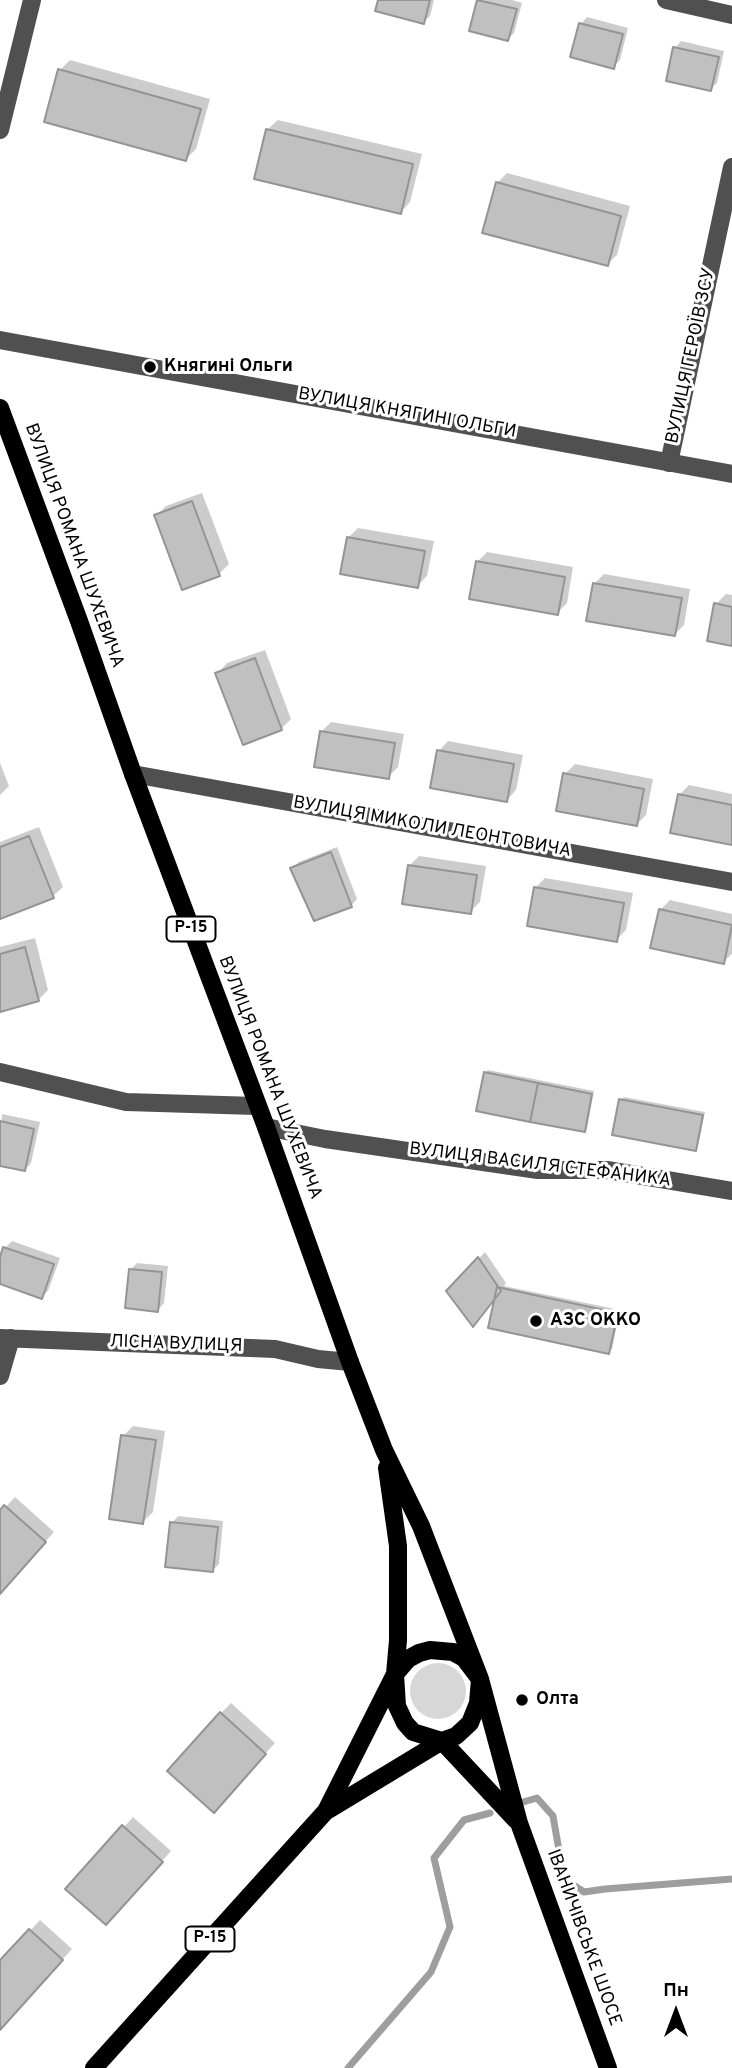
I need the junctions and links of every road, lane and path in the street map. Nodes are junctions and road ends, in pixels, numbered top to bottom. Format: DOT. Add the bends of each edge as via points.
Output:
graph roads {
  1 [pos="32,0"];
  2 [pos="666,0"];
  3 [pos="732,15"];
  4 [pos="0,130"];
  5 [pos="732,167"];
  6 [pos="0,340"];
  7 [pos="0,408"];
  8 [pos="669,463"];
  9 [pos="732,474"];
  10 [pos="133,774"];
  11 [pos="732,882"];
  12 [pos="0,1072"];
  13 [pos="257,1106"];
  14 [pos="266,1127"];
  15 [pos="732,1191"];
  16 [pos="5,1338"];
  17 [pos="350,1362"];
  18 [pos="0,1376"];
  19 [pos="384,1450"];
  20 [pos="395,1674"];
  21 [pos="480,1679"];
  22 [pos="442,1741"];
  23 [pos="326,1811"];
  24 [pos="519,1823"];
  25 [pos="94,2068"];
  26 [pos="608,2068"];
  1 -- 4 [label="street"];
  2 -- 3 [label="street"];
  5 -- 8 [label="street, ВУЛИЦЯ ГЕРОЇВ ЗСУ"];
  6 -- 8 [label="street, ВУЛИЦЯ КНЯГИНІ ОЛЬГИ"];
  7 -- 10 [label="main road, ВУЛИЦЯ РОМАНА ШУХЕВИЧА / Р-15"];
  8 -- 9 [label="street, ВУЛИЦЯ КНЯГИНІ ОЛЬГИ"];
  10 -- 11 [label="street, ВУЛИЦЯ МИКОЛИ ЛЕОНТОВИЧА"];
  10 -- 13 [label="main road, ВУЛИЦЯ РОМАНА ШУХЕВИЧА / Р-15"];
  12 -- 13 [label="street" via="126,1102"];
  13 -- 14 [label="main road, ВУЛИЦЯ РОМАНА ШУХЕВИЧА / Р-15"];
  14 -- 15 [label="street, ВУЛИЦЯ ВАСИЛЯ СТЕФАНИКА" via="538,1170 607,1170"];
  14 -- 17 [label="main road, ВУЛИЦЯ РОМАНА ШУХЕВИЧА / Р-15"];
  16 -- 17 [label="street, ЛІСНА ВУЛИЦЯ" via="275,1349"];
  16 -- 18 [label="street"];
  17 -- 19 [label="main road, ВУЛИЦЯ РОМАНА ШУХЕВИЧА / Р-15"];
  19 -- 20 [label="main road, Р-15" via="398,1546"];
  19 -- 21 [label="main road, ВУЛИЦЯ РОМАНА ШУХЕВИЧА / Р-15" via="421,1526"];
  20 -- 21 [label="main road, Р-15" via="419,1653 442,1650 464,1658"];
  20 -- 22 [label="main road, Р-15" via="397,1706 404,1723 421,1736"];
  20 -- 23 [label="main road, Р-15"];
  21 -- 22 [label="main road, Р-15" via="470,1723"];
  21 -- 24 [label="main road, ІВАНИЧІВСЬКЕ ШОСЕ"];
  22 -- 23 [label="main road, Р-15"];
  22 -- 24 [label="main road"];
  23 -- 25 [label="main road, Р-15"];
  24 -- 26 [label="main road, ІВАНИЧІВСЬКЕ ШОСЕ"];
}
